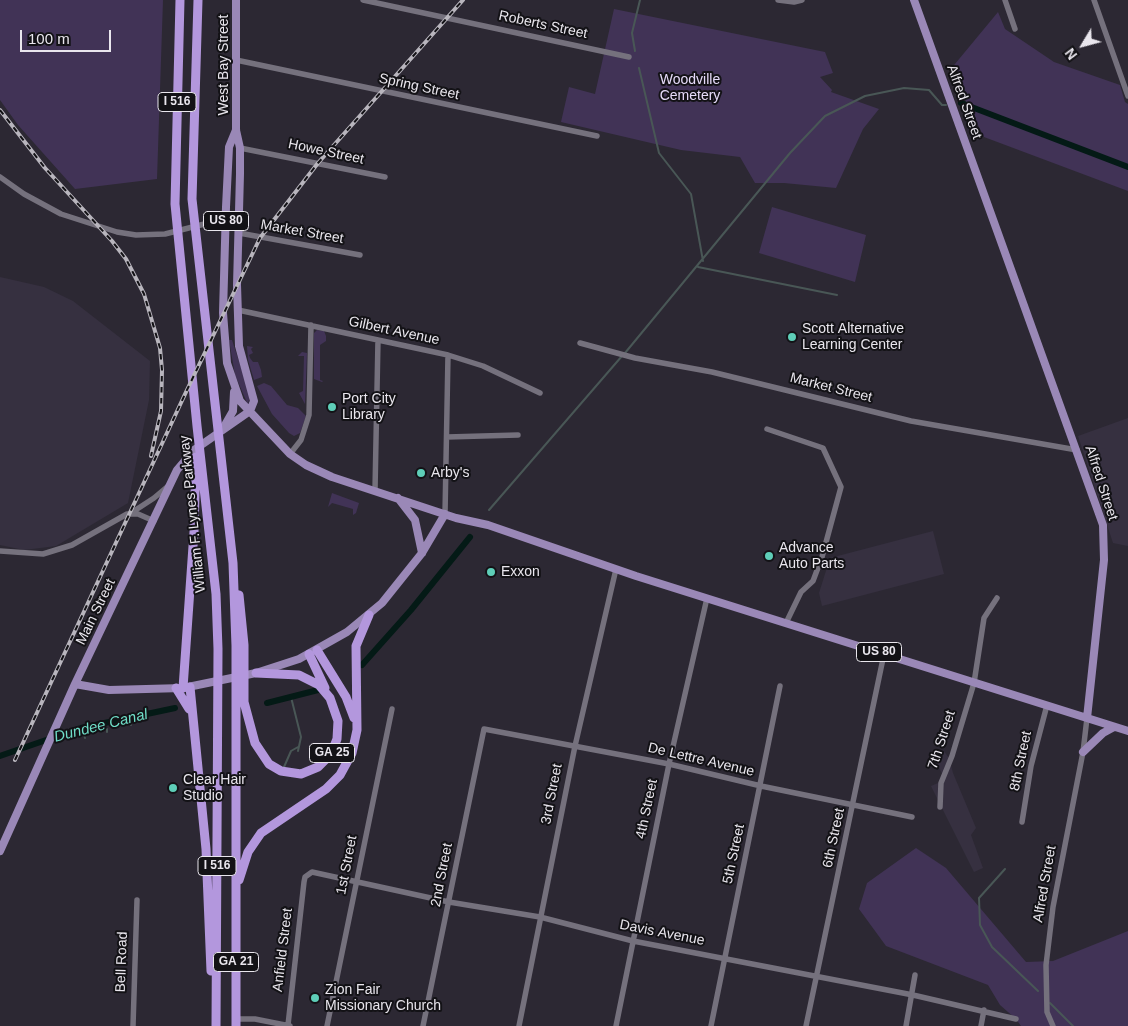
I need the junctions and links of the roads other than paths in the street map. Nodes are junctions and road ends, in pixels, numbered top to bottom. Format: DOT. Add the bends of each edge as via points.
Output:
graph roads {
  1 [pos="180,0"];
  2 [pos="198,0"];
  3 [pos="236,0"];
  4 [pos="363,0"];
  5 [pos="778,0"];
  6 [pos="802,0"];
  7 [pos="914,0"];
  8 [pos="1005,0"];
  9 [pos="1094,0"];
  10 [pos="1015,29"];
  11 [pos="629,57"];
  12 [pos="236,60"];
  13 [pos="1128,96"];
  14 [pos="236,130"];
  15 [pos="597,136"];
  16 [pos="240,148"];
  17 [pos="385,176"];
  18 [pos="0,177"];
  19 [pos="240,215"];
  20 [pos="226,220"];
  21 [pos="239,234"];
  22 [pos="360,255"];
  23 [pos="238,310"];
  24 [pos="310,325"];
  25 [pos="378,340"];
  26 [pos="580,343"];
  27 [pos="448,355"];
  28 [pos="234,388"];
  29 [pos="540,392"];
  30 [pos="250,411"];
  31 [pos="197,426"];
  32 [pos="767,428"];
  33 [pos="222,430"];
  34 [pos="518,435"];
  35 [pos="447,437"];
  36 [pos="1077,450"];
  37 [pos="290,454"];
  38 [pos="170,484"];
  39 [pos="375,490"];
  40 [pos="398,498"];
  41 [pos="130,513"];
  42 [pos="444,514"];
  43 [pos="154,521"];
  44 [pos="0,551"];
  45 [pos="422,553"];
  46 [pos="616,569"];
  47 [pos="707,598"];
  48 [pos="997,598"];
  49 [pos="369,615"];
  50 [pos="786,623"];
  51 [pos="313,652"];
  52 [pos="884,654"];
  53 [pos="256,673"];
  54 [pos="974,683"];
  55 [pos="75,684"];
  56 [pos="780,686"];
  57 [pos="183,688"];
  58 [pos="331,701"];
  59 [pos="240,703"];
  60 [pos="1046,705"];
  61 [pos="392,708"];
  62 [pos="191,713"];
  63 [pos="1087,718"];
  64 [pos="1114,727"];
  65 [pos="484,729"];
  66 [pos="357,730"];
  67 [pos="1128,731"];
  68 [pos="575,746"];
  69 [pos="1083,752"];
  70 [pos="669,764"];
  71 [pos="761,786"];
  72 [pos="854,804"];
  73 [pos="940,807"];
  74 [pos="912,817"];
  75 [pos="1022,822"];
  76 [pos="0,851"];
  77 [pos="305,877"];
  78 [pos="356,883"];
  79 [pos="236,897"];
  80 [pos="136,900"];
  81 [pos="449,902"];
  82 [pos="540,917"];
  83 [pos="633,941"];
  84 [pos="724,958"];
  85 [pos="916,975"];
  86 [pos="817,978"];
  87 [pos="912,995"];
  88 [pos="984,1010"];
  89 [pos="1016,1019"];
  90 [pos="236,1022"];
  91 [pos="133,1026"];
  92 [pos="215,1026"];
  93 [pos="289,1026"];
  94 [pos="326,1026"];
  95 [pos="423,1026"];
  96 [pos="519,1026"];
  97 [pos="616,1026"];
  98 [pos="711,1026"];
  99 [pos="806,1026"];
  100 [pos="906,1026"];
  101 [pos="980,1026"];
  102 [pos="1053,1026"];
  1 -- 31 [label="highway, William F. Lynes Parkway / I 516" via="175,204"];
  2 -- 59 [label="highway, I 516" via="192,200 233,563 240,646"];
  3 -- 12 [label="main road, West Bay Street / US 80"];
  4 -- 11 [label="street, Roberts Street"];
  5 -- 6 [label="street"];
  7 -- 36 [label="main road, Alfred Street"];
  8 -- 10 [label="street"];
  9 -- 13 [label="street"];
  12 -- 14 [label="main road, West Bay Street / US 80"];
  12 -- 15 [label="street, Spring Street"];
  14 -- 16 [label="main road, West Bay Street / US 80"];
  14 -- 20 [label="main road, West Bay Street / US 80" via="229,147"];
  16 -- 17 [label="street, Howe Street"];
  16 -- 19 [label="main road, West Bay Street / US 80"];
  18 -- 20 [label="street" via="61,214 117,232 166,234"];
  19 -- 20 [label="street"];
  19 -- 21 [label="main road, West Bay Street / US 80"];
  20 -- 28 [label="main road, West Bay Street / US 80" via="223,313 225,349"];
  21 -- 22 [label="street, Market Street"];
  21 -- 23 [label="main road, West Bay Street / US 80"];
  23 -- 24 [label="street, Gilbert Avenue"];
  23 -- 30 [label="main road, US 80" via="241,358 254,401"];
  24 -- 25 [label="street, Gilbert Avenue"];
  24 -- 37 [label="street" via="309,415 301,440"];
  25 -- 27 [label="street, Gilbert Avenue"];
  25 -- 39 [label="street"];
  26 -- 36 [label="street, Market Street" via="912,421"];
  27 -- 29 [label="street, Gilbert Avenue" via="483,366"];
  27 -- 35 [label="street"];
  28 -- 30 [label="main road, US 80"];
  28 -- 33 [label="main road" via="233,411"];
  30 -- 33 [label="main road, Main Street"];
  30 -- 37 [label="main road, US 80"];
  31 -- 57 [label="highway"];
  31 -- 92 [label="highway, William F. Lynes Parkway / I 516" via="216,594 218,649"];
  32 -- 50 [label="street" via="823,448 841,487 813,581 801,592"];
  33 -- 38 [label="main road, Main Street" via="194,450"];
  34 -- 35 [label="street"];
  35 -- 42 [label="street"];
  36 -- 63 [label="main road, Alfred Street" via="1103,525 1104,560"];
  37 -- 39 [label="main road, US 80" via="324,473"];
  38 -- 41 [label="street"];
  38 -- 43 [label="main road, Main Street"];
  39 -- 40 [label="main road, US 80"];
  40 -- 42 [label="main road, US 80"];
  40 -- 45 [label="main road" via="415,520"];
  41 -- 43 [label="street"];
  41 -- 44 [label="street" via="72,545 44,554"];
  42 -- 45 [label="main road"];
  42 -- 46 [label="main road, US 80" via="488,525"];
  43 -- 55 [label="main road, Main Street"];
  45 -- 49 [label="main road" via="396,588"];
  46 -- 47 [label="main road, US 80"];
  46 -- 68 [label="street, 3rd Street"];
  47 -- 50 [label="main road, US 80"];
  47 -- 70 [label="street, 4th Street"];
  48 -- 54 [label="street, 7th Street" via="984,618"];
  49 -- 51 [label="main road"];
  49 -- 66 [label="highway" via="355,654"];
  50 -- 52 [label="main road, US 80"];
  51 -- 53 [label="main road"];
  51 -- 58 [label="highway"];
  51 -- 66 [label="highway" via="346,697"];
  52 -- 54 [label="main road, US 80"];
  52 -- 72 [label="street, 6th Street"];
  53 -- 57 [label="main road, GA 25"];
  53 -- 58 [label="highway, GA 25" via="299,675 319,685"];
  54 -- 60 [label="main road, US 80"];
  54 -- 73 [label="street, 7th Street" via="941,783"];
  55 -- 57 [label="main road, GA 25" via="109,690"];
  55 -- 76 [label="main road, Main Street"];
  56 -- 71 [label="street, 5th Street"];
  57 -- 62 [label="highway"];
  57 -- 62 [label="highway"];
  58 -- 59 [label="highway, GA 25" via="338,729 331,754 310,772 294,774 274,768 262,754"];
  59 -- 79 [label="highway, I 516"];
  60 -- 63 [label="main road, US 80"];
  60 -- 75 [label="street, 8th Street"];
  61 -- 78 [label="street, 1st Street"];
  62 -- 92 [label="highway" via="206,848"];
  63 -- 64 [label="main road, US 80"];
  63 -- 69 [label="street, Alfred Street"];
  64 -- 67 [label="main road, US 80"];
  64 -- 69 [label="main road"];
  65 -- 68 [label="street, De Lettre Avenue"];
  65 -- 81 [label="street, 2nd Street"];
  66 -- 79 [label="highway" via="352,753 333,782 269,826 254,842 244,862"];
  68 -- 70 [label="street, De Lettre Avenue"];
  68 -- 82 [label="street, 3rd Street"];
  69 -- 102 [label="street, Alfred Street" via="1053,907 1046,965 1047,1012"];
  70 -- 71 [label="street, De Lettre Avenue"];
  70 -- 83 [label="street, 4th Street"];
  71 -- 72 [label="street, De Lettre Avenue"];
  71 -- 84 [label="street, 5th Street"];
  72 -- 74 [label="street, De Lettre Avenue"];
  72 -- 86 [label="street, 6th Street"];
  77 -- 78 [label="street, Davis Avenue" via="312,872"];
  77 -- 93 [label="street, Anfield Street"];
  78 -- 81 [label="street, Davis Avenue"];
  78 -- 94 [label="street, 1st Street"];
  79 -- 90 [label="highway, GA 21"];
  80 -- 91 [label="street, Bell Road"];
  81 -- 82 [label="street, Davis Avenue"];
  81 -- 95 [label="street, 2nd Street"];
  82 -- 83 [label="street, Davis Avenue"];
  82 -- 96 [label="street, 3rd Street"];
  83 -- 84 [label="street, Davis Avenue"];
  83 -- 97 [label="street, 4th Street"];
  84 -- 86 [label="street, Davis Avenue"];
  84 -- 98 [label="street, 5th Street"];
  85 -- 87 [label="street"];
  86 -- 87 [label="street, Davis Avenue"];
  86 -- 99 [label="street, 6th Street"];
  87 -- 88 [label="street, Davis Avenue"];
  87 -- 100 [label="street"];
  88 -- 89 [label="street, Davis Avenue"];
  88 -- 101 [label="street"];
  90 -- 93 [label="street" via="255,1019"];
}
